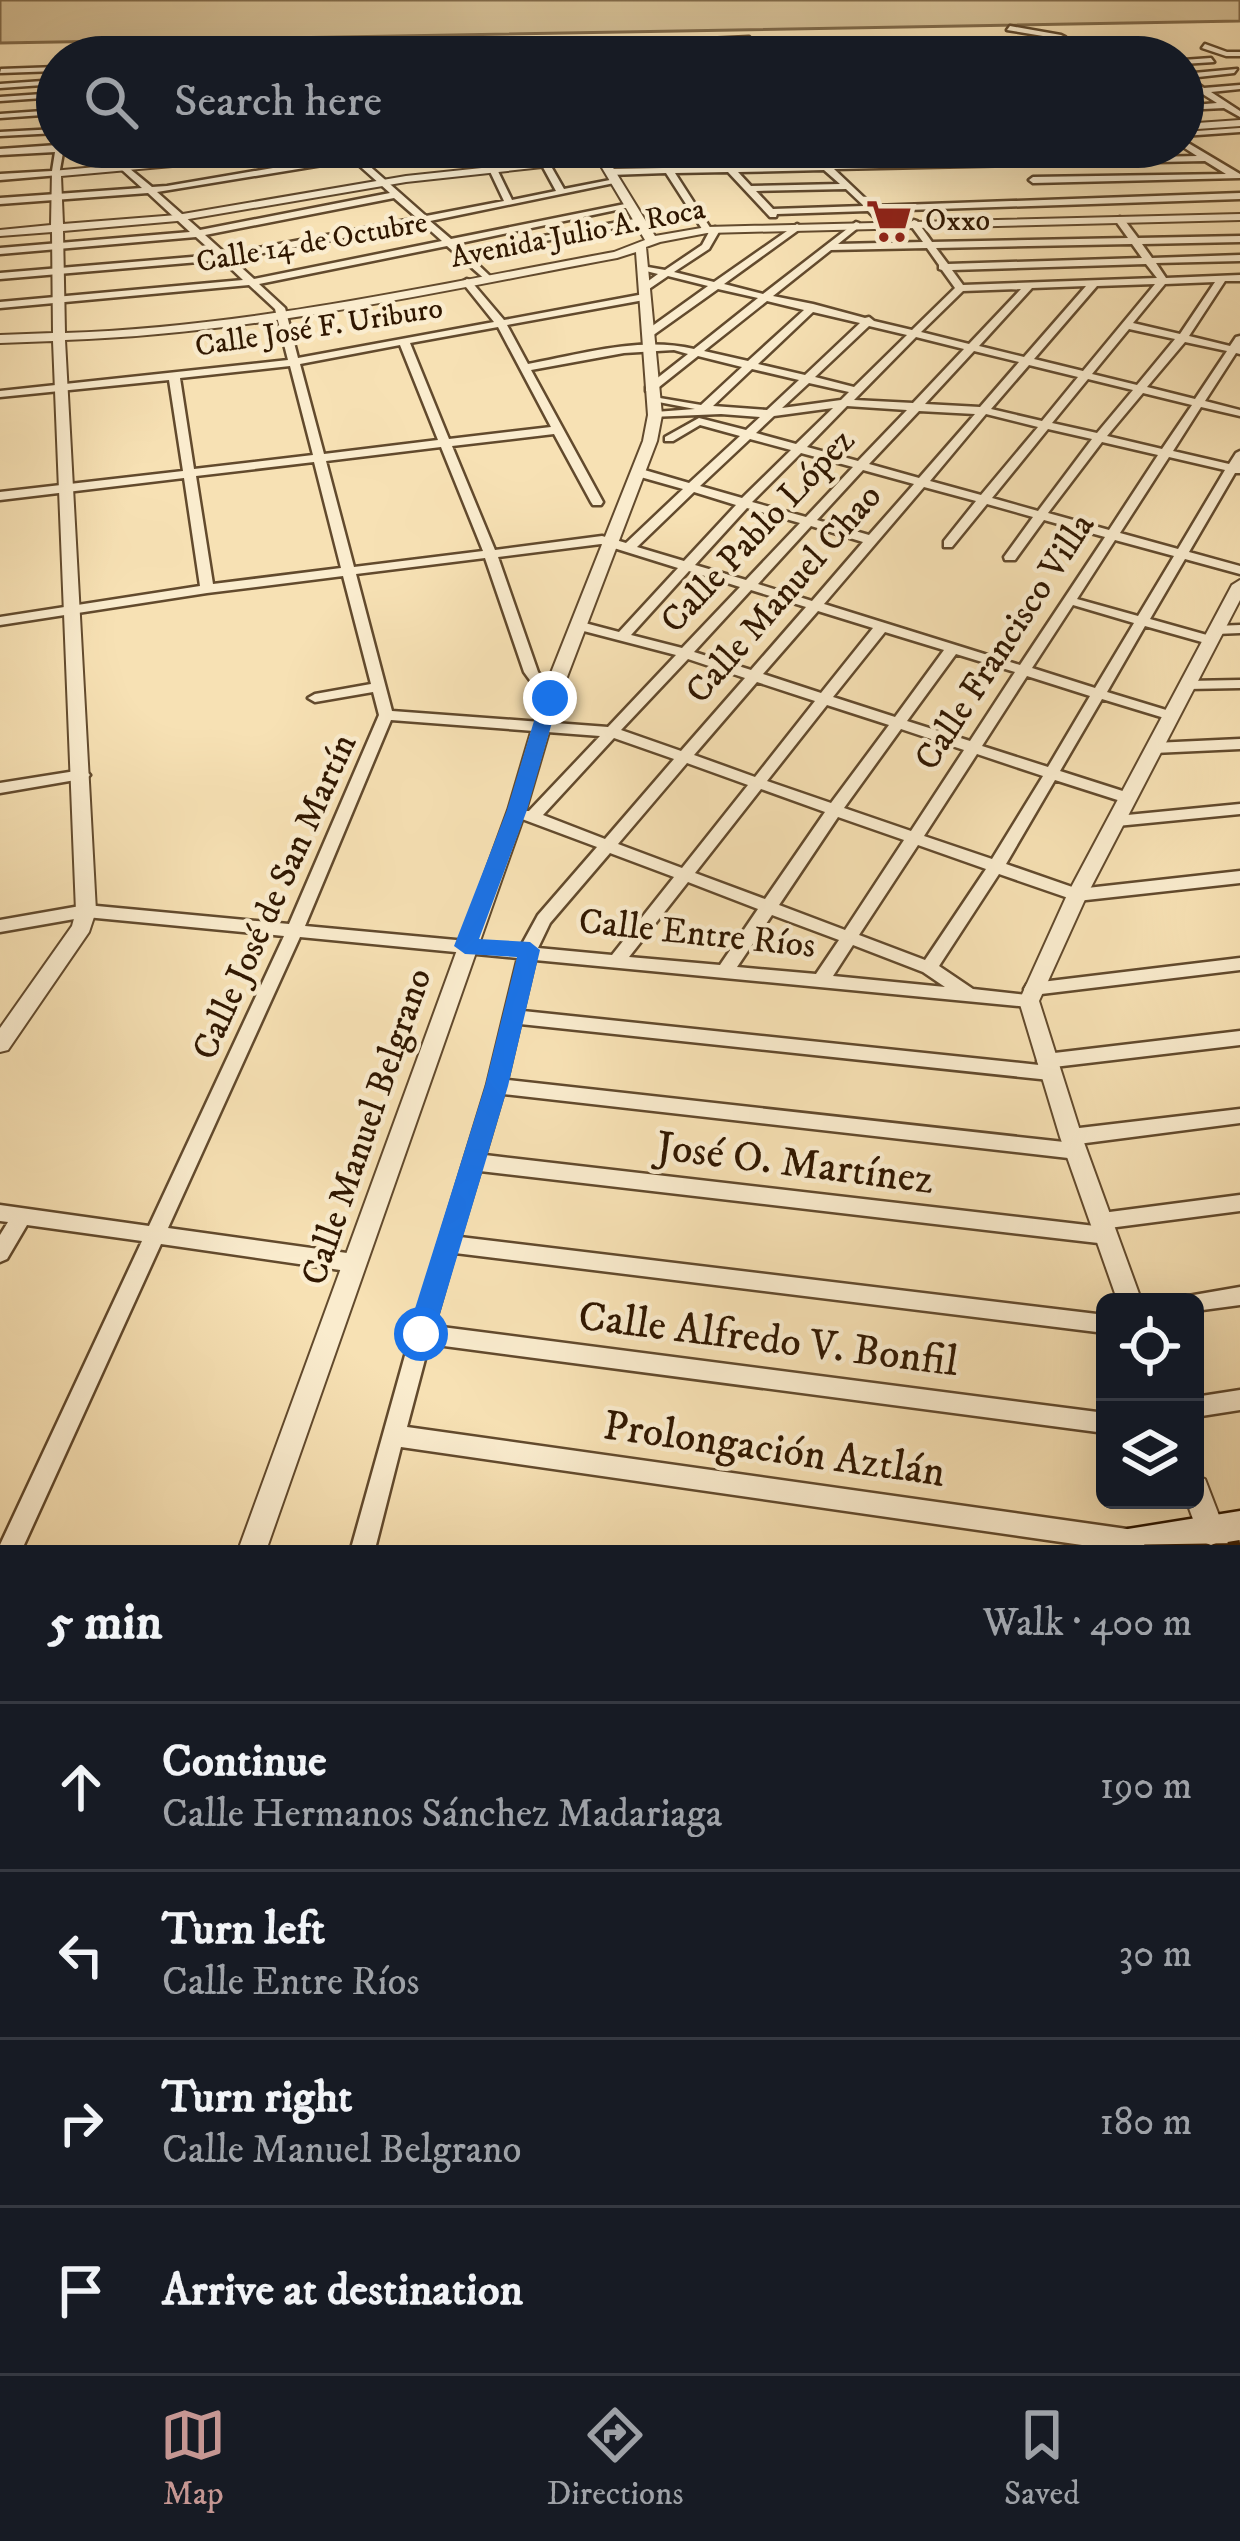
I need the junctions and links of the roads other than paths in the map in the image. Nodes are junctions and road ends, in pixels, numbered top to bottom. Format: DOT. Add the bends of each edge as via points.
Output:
graph roads {
  1 [pos="1010,28"];
  2 [pos="1051,36"];
  3 [pos="1205,46"];
  4 [pos="1240,54"];
  5 [pos="1204,60"];
  6 [pos="1211,60"];
  7 [pos="36,69"];
  8 [pos="2,71"];
  9 [pos="1234,71"];
  10 [pos="1204,74"];
  11 [pos="36,83"];
  12 [pos="0,86"];
  13 [pos="1240,87"];
  14 [pos="1204,90"];
  15 [pos="1204,91"];
  16 [pos="36,96"];
  17 [pos="0,99"];
  18 [pos="1240,104"];
  19 [pos="1225,105"];
  20 [pos="1204,107"];
  21 [pos="36,113"];
  22 [pos="0,116"];
  23 [pos="1231,126"];
  24 [pos="36,131"];
  25 [pos="0,134"];
  26 [pos="1240,143"];
  27 [pos="36,150"];
  28 [pos="0,152"];
  29 [pos="1204,154"];
  30 [pos="1204,158"];
  31 [pos="1208,158"];
  32 [pos="57,168"];
  33 [pos="113,168"];
  34 [pos="125,168"];
  35 [pos="261,168"];
  36 [pos="367,168"];
  37 [pos="474,168"];
  38 [pos="493,168"];
  39 [pos="548,168"];
  40 [pos="607,168"];
  41 [pos="698,168"];
  42 [pos="729,168"];
  43 [pos="828,168"];
  44 [pos="1026,168"];
  45 [pos="1129,168"];
  46 [pos="667,169"];
  47 [pos="56,173"];
  48 [pos="0,177"];
  49 [pos="613,177"];
  50 [pos="1238,177"];
  51 [pos="378,179"];
  52 [pos="1138,179"];
  53 [pos="1033,180"];
  54 [pos="847,186"];
  55 [pos="749,189"];
  56 [pos="147,191"];
  57 [pos="561,192"];
  58 [pos="394,195"];
  59 [pos="1240,196"];
  60 [pos="54,197"];
  61 [pos="1153,198"];
  62 [pos="1046,200"];
  63 [pos="0,201"];
  64 [pos="508,203"];
  65 [pos="630,206"];
  66 [pos="975,206"];
  67 [pos="872,209"];
  68 [pos="770,212"];
  69 [pos="173,215"];
  70 [pos="1240,217"];
  71 [pos="1169,219"];
  72 [pos="421,220"];
  73 [pos="1120,220"];
  74 [pos="640,221"];
  75 [pos="989,222"];
  76 [pos="856,224"];
  77 [pos="884,224"];
  78 [pos="914,224"];
  79 [pos="54,225"];
  80 [pos="792,227"];
  81 [pos="0,229"];
  82 [pos="711,230"];
  83 [pos="195,234"];
  84 [pos="1240,239"];
  85 [pos="1137,241"];
  86 [pos="446,242"];
  87 [pos="926,246"];
  88 [pos="831,248"];
  89 [pos="55,249"];
  90 [pos="0,250"];
  91 [pos="460,254"];
  92 [pos="224,258"];
  93 [pos="1240,258"];
  94 [pos="1154,260"];
  95 [pos="942,267"];
  96 [pos="646,268"];
  97 [pos="58,274"];
  98 [pos="669,274"];
  99 [pos="0,276"];
  100 [pos="487,278"];
  101 [pos="1222,278"];
  102 [pos="1240,278"];
  103 [pos="1163,280"];
  104 [pos="254,282"];
  105 [pos="467,282"];
  106 [pos="1094,284"];
  107 [pos="717,285"];
  108 [pos="1028,287"];
  109 [pos="960,288"];
  110 [pos="765,295"];
  111 [pos="59,303"];
  112 [pos="0,304"];
  113 [pos="813,307"];
  114 [pos="282,314"];
  115 [pos="868,320"];
  116 [pos="500,322"];
  117 [pos="1126,325"];
  118 [pos="915,332"];
  119 [pos="58,337"];
  120 [pos="1183,337"];
  121 [pos="0,339"];
  122 [pos="648,340"];
  123 [pos="404,341"];
  124 [pos="1238,346"];
  125 [pos="973,347"];
  126 [pos="700,350"];
  127 [pos="1026,360"];
  128 [pos="296,362"];
  129 [pos="750,362"];
  130 [pos="526,367"];
  131 [pos="174,375"];
  132 [pos="1084,375"];
  133 [pos="806,377"];
  134 [pos="60,387"];
  135 [pos="1143,389"];
  136 [pos="858,391"];
  137 [pos="0,394"];
  138 [pos="652,401"];
  139 [pos="1197,402"];
  140 [pos="845,403"];
  141 [pos="917,406"];
  142 [pos="705,407"];
  143 [pos="721,411"];
  144 [pos="986,411"];
  145 [pos="1240,412"];
  146 [pos="764,414"];
  147 [pos="1045,424"];
  148 [pos="556,430"];
  149 [pos="746,433"];
  150 [pos="1101,437"];
  151 [pos="669,439"];
  152 [pos="443,442"];
  153 [pos="798,448"];
  154 [pos="1166,453"];
  155 [pos="317,459"];
  156 [pos="1237,464"];
  157 [pos="860,466"];
  158 [pos="189,473"];
  159 [pos="641,473"];
  160 [pos="920,482"];
  161 [pos="689,486"];
  162 [pos="64,489"];
  163 [pos="0,496"];
  164 [pos="986,499"];
  165 [pos="597,502"];
  166 [pos="745,502"];
  167 [pos="1042,516"];
  168 [pos="810,521"];
  169 [pos="1109,536"];
  170 [pos="872,540"];
  171 [pos="620,544"];
  172 [pos="948,544"];
  173 [pos="1181,555"];
  174 [pos="491,556"];
  175 [pos="1010,557"];
  176 [pos="685,564"];
  177 [pos="1240,570"];
  178 [pos="348,571"];
  179 [pos="746,584"];
  180 [pos="1240,585"];
  181 [pos="207,590"];
  182 [pos="1068,600"];
  183 [pos="814,604"];
  184 [pos="72,610"];
  185 [pos="1142,621"];
  186 [pos="0,622"];
  187 [pos="883,625"];
  188 [pos="581,626"];
  189 [pos="1240,629"];
  190 [pos="624,634"];
  191 [pos="1212,635"];
  192 [pos="954,647"];
  193 [pos="683,653"];
  194 [pos="1024,670"];
  195 [pos="752,676"];
  196 [pos="1240,684"];
  197 [pos="1187,685"];
  198 [pos="378,687"];
  199 [pos="1100,694"];
  200 [pos="316,698"];
  201 [pos="550,698"];
  202 [pos="825,700"];
  203 [pos="386,715"];
  204 [pos="1171,716"];
  205 [pos="542,724"];
  206 [pos="895,725"];
  207 [pos="612,732"];
  208 [pos="1240,743"];
  209 [pos="1154,748"];
  210 [pos="973,750"];
  211 [pos="684,755"];
  212 [pos="82,775"];
  213 [pos="1051,775"];
  214 [pos="757,782"];
  215 [pos="0,788"];
  216 [pos="1126,798"];
  217 [pos="1240,808"];
  218 [pos="835,809"];
  219 [pos="524,814"];
  220 [pos="1117,821"];
  221 [pos="914,836"];
  222 [pos="607,846"];
  223 [pos="997,865"];
  224 [pos="682,875"];
  225 [pos="1240,877"];
  226 [pos="1077,895"];
  227 [pos="767,908"];
  228 [pos="86,911"];
  229 [pos="0,926"];
  230 [pos="295,930"];
  231 [pos="848,938"];
  232 [pos="465,946"];
  233 [pos="530,950"];
  234 [pos="618,959"];
  235 [pos="1240,964"];
  236 [pos="929,968"];
  237 [pos="726,970"];
  238 [pos="822,980"];
  239 [pos="969,994"];
  240 [pos="1031,995"];
  241 [pos="515,1017"];
  242 [pos="1240,1038"];
  243 [pos="0,1044"];
  244 [pos="1048,1067"];
  245 [pos="496,1086"];
  246 [pos="1240,1116"];
  247 [pos="1074,1144"];
  248 [pos="474,1162"];
  249 [pos="1240,1203"];
  250 [pos="11,1215"];
  251 [pos="1104,1228"];
  252 [pos="157,1235"];
  253 [pos="451,1244"];
  254 [pos="0,1253"];
  255 [pos="355,1262"];
  256 [pos="1127,1293"];
  257 [pos="1240,1296"];
  258 [pos="1204,1301"];
  259 [pos="1096,1323"];
  260 [pos="421,1334"];
  261 [pos="1240,1400"];
  262 [pos="1204,1406"];
  263 [pos="1096,1422"];
  264 [pos="394,1436"];
  265 [pos="1204,1500"];
  266 [pos="1225,1529"];
  267 [pos="1135,1544"];
  268 [pos="12,1545"];
  269 [pos="254,1545"];
  270 [pos="364,1545"];
  1 -- 2 [label="street"];
  3 -- 4 [label="street"];
  5 -- 6 [label="street"];
  7 -- 8 [label="street"];
  9 -- 10 [label="street"];
  11 -- 12 [label="street"];
  13 -- 14 [label="street"];
  15 -- 19 [label="street"];
  16 -- 17 [label="street"];
  18 -- 19 [label="street"];
  19 -- 20 [label="street"];
  19 -- 23 [label="street"];
  21 -- 22 [label="street"];
  23 -- 26 [label="street"];
  24 -- 25 [label="street"];
  27 -- 28 [label="street"];
  29 -- 31 [label="street"];
  30 -- 31 [label="street"];
  31 -- 50 [label="street"];
  32 -- 47 [label="street"];
  33 -- 47 [label="street"];
  34 -- 56 [label="street, Calle José de San Martín"];
  35 -- 56 [label="street"];
  36 -- 51 [label="street"];
  37 -- 51 [label="street"];
  38 -- 64 [label="street"];
  39 -- 57 [label="street"];
  40 -- 49 [label="street, Calle Manuel Belgrano"];
  41 -- 46 [label="street"];
  42 -- 55 [label="street"];
  43 -- 54 [label="street"];
  44 -- 53 [label="street"];
  45 -- 52 [label="street"];
  46 -- 49 [label="street"];
  46 -- 82 [label="street"];
  47 -- 48 [label="street"];
  47 -- 60 [label="street"];
  49 -- 57 [label="street"];
  49 -- 65 [label="street, Calle Manuel Belgrano"];
  50 -- 52 [label="street"];
  51 -- 58 [label="street"];
  51 -- 69 [label="street"];
  52 -- 53 [label="street"];
  52 -- 61 [label="street"];
  53 -- 62 [label="street"];
  54 -- 55 [label="street"];
  54 -- 67 [label="street"];
  55 -- 68 [label="street"];
  56 -- 60 [label="street"];
  56 -- 69 [label="street, Calle José de San Martín"];
  57 -- 64 [label="street"];
  58 -- 72 [label="street"];
  58 -- 83 [label="street"];
  59 -- 61 [label="street"];
  60 -- 63 [label="street"];
  60 -- 79 [label="street"];
  61 -- 62 [label="street"];
  61 -- 71 [label="street"];
  62 -- 66 [label="street"];
  64 -- 72 [label="street"];
  65 -- 74 [label="street, Calle Manuel Belgrano"];
  65 -- 86 [label="street, Calle 14 de Octubre"];
  66 -- 67 [label="street"];
  66 -- 75 [label="street"];
  67 -- 68 [label="street"];
  67 -- 77 [label="street"];
  68 -- 80 [label="street"];
  69 -- 79 [label="street"];
  69 -- 83 [label="street, Calle José de San Martín"];
  70 -- 71 [label="street, Avenida Julio A. Roca"];
  71 -- 73 [label="street, Avenida Julio A. Roca"];
  72 -- 86 [label="street"];
  72 -- 92 [label="street"];
  73 -- 75 [label="street, Avenida Julio A. Roca"];
  73 -- 85 [label="street"];
  74 -- 91 [label="street"];
  74 -- 96 [label="street, Calle Manuel Belgrano"];
  75 -- 78 [label="street, Avenida Julio A. Roca"];
  76 -- 77 [label="street, Avenida Julio A. Roca"];
  76 -- 80 [label="street, Avenida Julio A. Roca"];
  76 -- 88 [label="street"];
  77 -- 78 [label="street, Avenida Julio A. Roca"];
  78 -- 87 [label="street"];
  79 -- 81 [label="street"];
  79 -- 89 [label="street"];
  80 -- 82 [label="street, Avenida Julio A. Roca"];
  80 -- 107 [label="street"];
  82 -- 96 [label="street, Avenida Julio A. Roca"];
  82 -- 98 [label="street" via="706,247"];
  83 -- 89 [label="street"];
  83 -- 92 [label="street, Calle José de San Martín"];
  84 -- 85 [label="street"];
  85 -- 87 [label="street"];
  85 -- 94 [label="street"];
  86 -- 91 [label="street"];
  86 -- 104 [label="street, Calle 14 de Octubre"];
  87 -- 88 [label="street"];
  87 -- 95 [label="street"];
  88 -- 110 [label="street"];
  89 -- 90 [label="street"];
  89 -- 97 [label="street"];
  91 -- 100 [label="street"];
  92 -- 97 [label="street"];
  92 -- 104 [label="street, Calle José de San Martín"];
  93 -- 94 [label="street"];
  94 -- 95 [label="street"];
  94 -- 103 [label="street"];
  95 -- 109 [label="street"];
  96 -- 98 [label="street"];
  96 -- 98 [label="street"];
  96 -- 100 [label="street, Avenida Julio A. Roca"];
  96 -- 116 [label="street, Calle José F. Uriburo"];
  96 -- 122 [label="street, Calle Manuel Belgrano"];
  97 -- 99 [label="street"];
  97 -- 111 [label="street"];
  98 -- 107 [label="street"];
  100 -- 105 [label="street, Avenida Julio A. Roca"];
  101 -- 102 [label="street"];
  101 -- 103 [label="street"];
  101 -- 120 [label="street"];
  103 -- 106 [label="street"];
  103 -- 117 [label="street"];
  104 -- 111 [label="street, Calle 14 de Octubre"];
  104 -- 114 [label="street, Calle José de San Martín"];
  105 -- 114 [label="street, Avenida Julio A. Roca"];
  105 -- 116 [label="street"];
  106 -- 108 [label="street"];
  106 -- 127 [label="street, Calle Manuel Chao"];
  107 -- 110 [label="street"];
  107 -- 122 [label="street"];
  108 -- 109 [label="street"];
  108 -- 125 [label="street, Calle Pablo López"];
  109 -- 118 [label="street"];
  110 -- 113 [label="street"];
  110 -- 126 [label="street"];
  111 -- 112 [label="street, Calle 14 de Octubre"];
  111 -- 119 [label="street"];
  113 -- 115 [label="street"];
  113 -- 129 [label="street"];
  114 -- 119 [label="street, Avenida Julio A. Roca"];
  114 -- 128 [label="street, Calle José de San Martín"];
  115 -- 118 [label="street"];
  115 -- 133 [label="street"];
  116 -- 123 [label="street, Calle José F. Uriburo"];
  116 -- 130 [label="street"];
  117 -- 120 [label="street"];
  117 -- 132 [label="street"];
  118 -- 125 [label="street"];
  118 -- 136 [label="street"];
  119 -- 121 [label="street, Avenida Julio A. Roca"];
  119 -- 134 [label="street"];
  120 -- 124 [label="street"];
  120 -- 135 [label="street"];
  122 -- 126 [label="street"];
  122 -- 130 [label="street"];
  122 -- 138 [label="street, Calle Manuel Belgrano"];
  123 -- 128 [label="street, Calle José F. Uriburo"];
  123 -- 152 [label="street"];
  124 -- 139 [label="street, Calle Francisco Villa"];
  125 -- 127 [label="street"];
  125 -- 141 [label="street, Calle Pablo López"];
  126 -- 129 [label="street"];
  126 -- 138 [label="street"];
  127 -- 132 [label="street"];
  127 -- 144 [label="street, Calle Manuel Chao"];
  128 -- 131 [label="street, Calle José F. Uriburo"];
  128 -- 155 [label="street, Calle José de San Martín"];
  129 -- 133 [label="street"];
  129 -- 142 [label="street"];
  130 -- 148 [label="street"];
  131 -- 134 [label="street, Calle José F. Uriburo"];
  131 -- 158 [label="street"];
  132 -- 135 [label="street"];
  132 -- 147 [label="street"];
  133 -- 136 [label="street"];
  133 -- 146 [label="street"];
  134 -- 137 [label="street, Calle José F. Uriburo"];
  134 -- 162 [label="street"];
  135 -- 139 [label="street"];
  135 -- 150 [label="street"];
  136 -- 140 [label="street"];
  138 -- 142 [label="street"];
  138 -- 143 [label="street"];
  138 -- 159 [label="street, Calle Manuel Belgrano"];
  139 -- 145 [label="street"];
  139 -- 154 [label="street, Calle Francisco Villa"];
  140 -- 141 [label="street"];
  140 -- 146 [label="street"];
  140 -- 153 [label="street"];
  141 -- 144 [label="street"];
  141 -- 157 [label="street, Calle Pablo López"];
  142 -- 143 [label="street"];
  143 -- 146 [label="street"];
  144 -- 147 [label="street"];
  144 -- 160 [label="street, Calle Manuel Chao"];
  146 -- 149 [label="street"];
  147 -- 150 [label="street"];
  147 -- 164 [label="street"];
  148 -- 152 [label="street"];
  148 -- 165 [label="street"];
  149 -- 151 [label="street" via="693,422"];
  149 -- 153 [label="street"];
  149 -- 161 [label="street"];
  150 -- 154 [label="street"];
  150 -- 167 [label="street"];
  152 -- 155 [label="street"];
  152 -- 174 [label="street"];
  153 -- 157 [label="street"];
  153 -- 166 [label="street"];
  154 -- 156 [label="street"];
  154 -- 169 [label="street, Calle Francisco Villa"];
  155 -- 158 [label="street"];
  155 -- 178 [label="street, Calle José de San Martín"];
  156 -- 173 [label="street"];
  157 -- 160 [label="street"];
  157 -- 168 [label="street, Calle Pablo López"];
  158 -- 162 [label="street"];
  158 -- 181 [label="street"];
  159 -- 161 [label="street"];
  159 -- 171 [label="street, Calle Manuel Belgrano"];
  160 -- 164 [label="street"];
  160 -- 170 [label="street, Calle Manuel Chao"];
  161 -- 166 [label="street"];
  161 -- 171 [label="street"];
  162 -- 163 [label="street"];
  162 -- 184 [label="street"];
  164 -- 167 [label="street"];
  164 -- 172 [label="street"];
  166 -- 168 [label="street"];
  166 -- 176 [label="street"];
  167 -- 169 [label="street"];
  167 -- 175 [label="street"];
  168 -- 170 [label="street"];
  168 -- 179 [label="street, Calle Pablo López"];
  169 -- 173 [label="street"];
  169 -- 182 [label="street, Calle Francisco Villa"];
  170 -- 183 [label="street, Calle Manuel Chao"];
  171 -- 174 [label="street"];
  171 -- 176 [label="street"];
  171 -- 188 [label="street, Calle Manuel Belgrano"];
  173 -- 177 [label="street"];
  173 -- 185 [label="street"];
  174 -- 178 [label="street"];
  174 -- 201 [label="street" via="531,672"];
  176 -- 179 [label="street"];
  176 -- 190 [label="street"];
  178 -- 181 [label="street"];
  178 -- 198 [label="street, Calle José de San Martín"];
  179 -- 183 [label="street"];
  179 -- 193 [label="street, Calle Pablo López"];
  180 -- 191 [label="street"];
  181 -- 184 [label="street"];
  182 -- 185 [label="street"];
  182 -- 194 [label="street, Calle Francisco Villa"];
  183 -- 187 [label="street"];
  183 -- 195 [label="street, Calle Manuel Chao"];
  184 -- 186 [label="street"];
  184 -- 212 [label="street"];
  185 -- 191 [label="street"];
  185 -- 199 [label="street"];
  187 -- 192 [label="street"];
  187 -- 202 [label="street"];
  188 -- 190 [label="street"];
  188 -- 201 [label="street, Calle Manuel Belgrano"];
  189 -- 191 [label="street"];
  190 -- 193 [label="street"];
  191 -- 197 [label="street"];
  192 -- 194 [label="street"];
  192 -- 206 [label="street"];
  193 -- 195 [label="street"];
  193 -- 207 [label="street, Calle Pablo López"];
  194 -- 199 [label="street"];
  194 -- 210 [label="street, Calle Francisco Villa"];
  195 -- 202 [label="street"];
  195 -- 211 [label="street, Calle Manuel Chao"];
  196 -- 197 [label="street"];
  197 -- 204 [label="street"];
  198 -- 200 [label="street"];
  198 -- 203 [label="street, Calle José de San Martín"];
  199 -- 204 [label="street"];
  199 -- 213 [label="street"];
  201 -- 205 [label="street, Calle Manuel Belgrano"];
  202 -- 206 [label="street"];
  202 -- 214 [label="street"];
  203 -- 205 [label="street"];
  203 -- 230 [label="street, Calle José de San Martín"];
  204 -- 209 [label="street"];
  205 -- 207 [label="street"];
  205 -- 219 [label="street, Calle Manuel Belgrano"];
  206 -- 210 [label="street"];
  206 -- 218 [label="street"];
  207 -- 211 [label="street"];
  207 -- 219 [label="street, Calle Pablo López"];
  208 -- 209 [label="street"];
  209 -- 216 [label="street"];
  210 -- 213 [label="street"];
  210 -- 221 [label="street, Calle Francisco Villa"];
  211 -- 214 [label="street"];
  211 -- 222 [label="street, Calle Manuel Chao"];
  212 -- 215 [label="street"];
  212 -- 228 [label="street"];
  213 -- 216 [label="street"];
  213 -- 223 [label="street"];
  214 -- 218 [label="street"];
  214 -- 224 [label="street"];
  216 -- 220 [label="street"];
  217 -- 220 [label="street"];
  218 -- 221 [label="street"];
  218 -- 227 [label="street"];
  219 -- 222 [label="street"];
  219 -- 232 [label="street, Calle Manuel Belgrano"];
  220 -- 226 [label="street"];
  221 -- 223 [label="street"];
  221 -- 231 [label="street, Calle Francisco Villa"];
  222 -- 224 [label="street"];
  222 -- 233 [label="street, Calle Manuel Chao" via="544,920"];
  223 -- 226 [label="street"];
  223 -- 236 [label="street"];
  224 -- 227 [label="street"];
  224 -- 234 [label="street"];
  225 -- 226 [label="street"];
  226 -- 240 [label="street"];
  227 -- 231 [label="street"];
  227 -- 237 [label="street"];
  228 -- 229 [label="street, Calle Entre Ríos"];
  228 -- 230 [label="street, Calle Entre Ríos"];
  228 -- 243 [label="street"];
  230 -- 232 [label="street, Calle Entre Ríos"];
  230 -- 252 [label="street, Calle José de San Martín"];
  231 -- 236 [label="street"];
  231 -- 238 [label="street, Calle Francisco Villa"];
  232 -- 233 [label="street, Calle Entre Ríos"];
  232 -- 255 [label="street, Calle Manuel Belgrano"];
  233 -- 234 [label="street, Calle Entre Ríos"];
  233 -- 241 [label="street, Calle Manuel Chao"];
  234 -- 237 [label="street, Calle Entre Ríos"];
  235 -- 240 [label="street, Calle Entre Ríos"];
  236 -- 239 [label="street"];
  237 -- 238 [label="street, Calle Entre Ríos"];
  238 -- 239 [label="street, Calle Entre Ríos"];
  239 -- 240 [label="street, Calle Entre Ríos"];
  240 -- 244 [label="street"];
  241 -- 244 [label="street"];
  241 -- 245 [label="street, Calle Manuel Chao"];
  242 -- 244 [label="street"];
  244 -- 247 [label="street"];
  245 -- 247 [label="street"];
  245 -- 248 [label="street, Calle Manuel Chao"];
  246 -- 247 [label="street"];
  247 -- 251 [label="street"];
  248 -- 251 [label="street, José O. Martínez"];
  248 -- 253 [label="street, Calle Manuel Chao"];
  249 -- 251 [label="street, José O. Martínez"];
  250 -- 252 [label="street"];
  250 -- 254 [label="street"];
  251 -- 256 [label="street"];
  252 -- 255 [label="street"];
  252 -- 268 [label="street, Calle José de San Martín"];
  253 -- 259 [label="street"];
  253 -- 260 [label="street, Calle Manuel Chao"];
  255 -- 269 [label="street, Calle Manuel Belgrano"];
  257 -- 258 [label="street"];
  260 -- 263 [label="street, Calle Alfredo V. Bonfil"];
  260 -- 264 [label="street, Calle Manuel Chao"];
  261 -- 262 [label="street"];
  264 -- 267 [label="street, Prolongación Aztlán"];
  264 -- 270 [label="street, Calle Manuel Chao"];
  265 -- 266 [label="street"];
  266 -- 267 [label="main road"];
}
